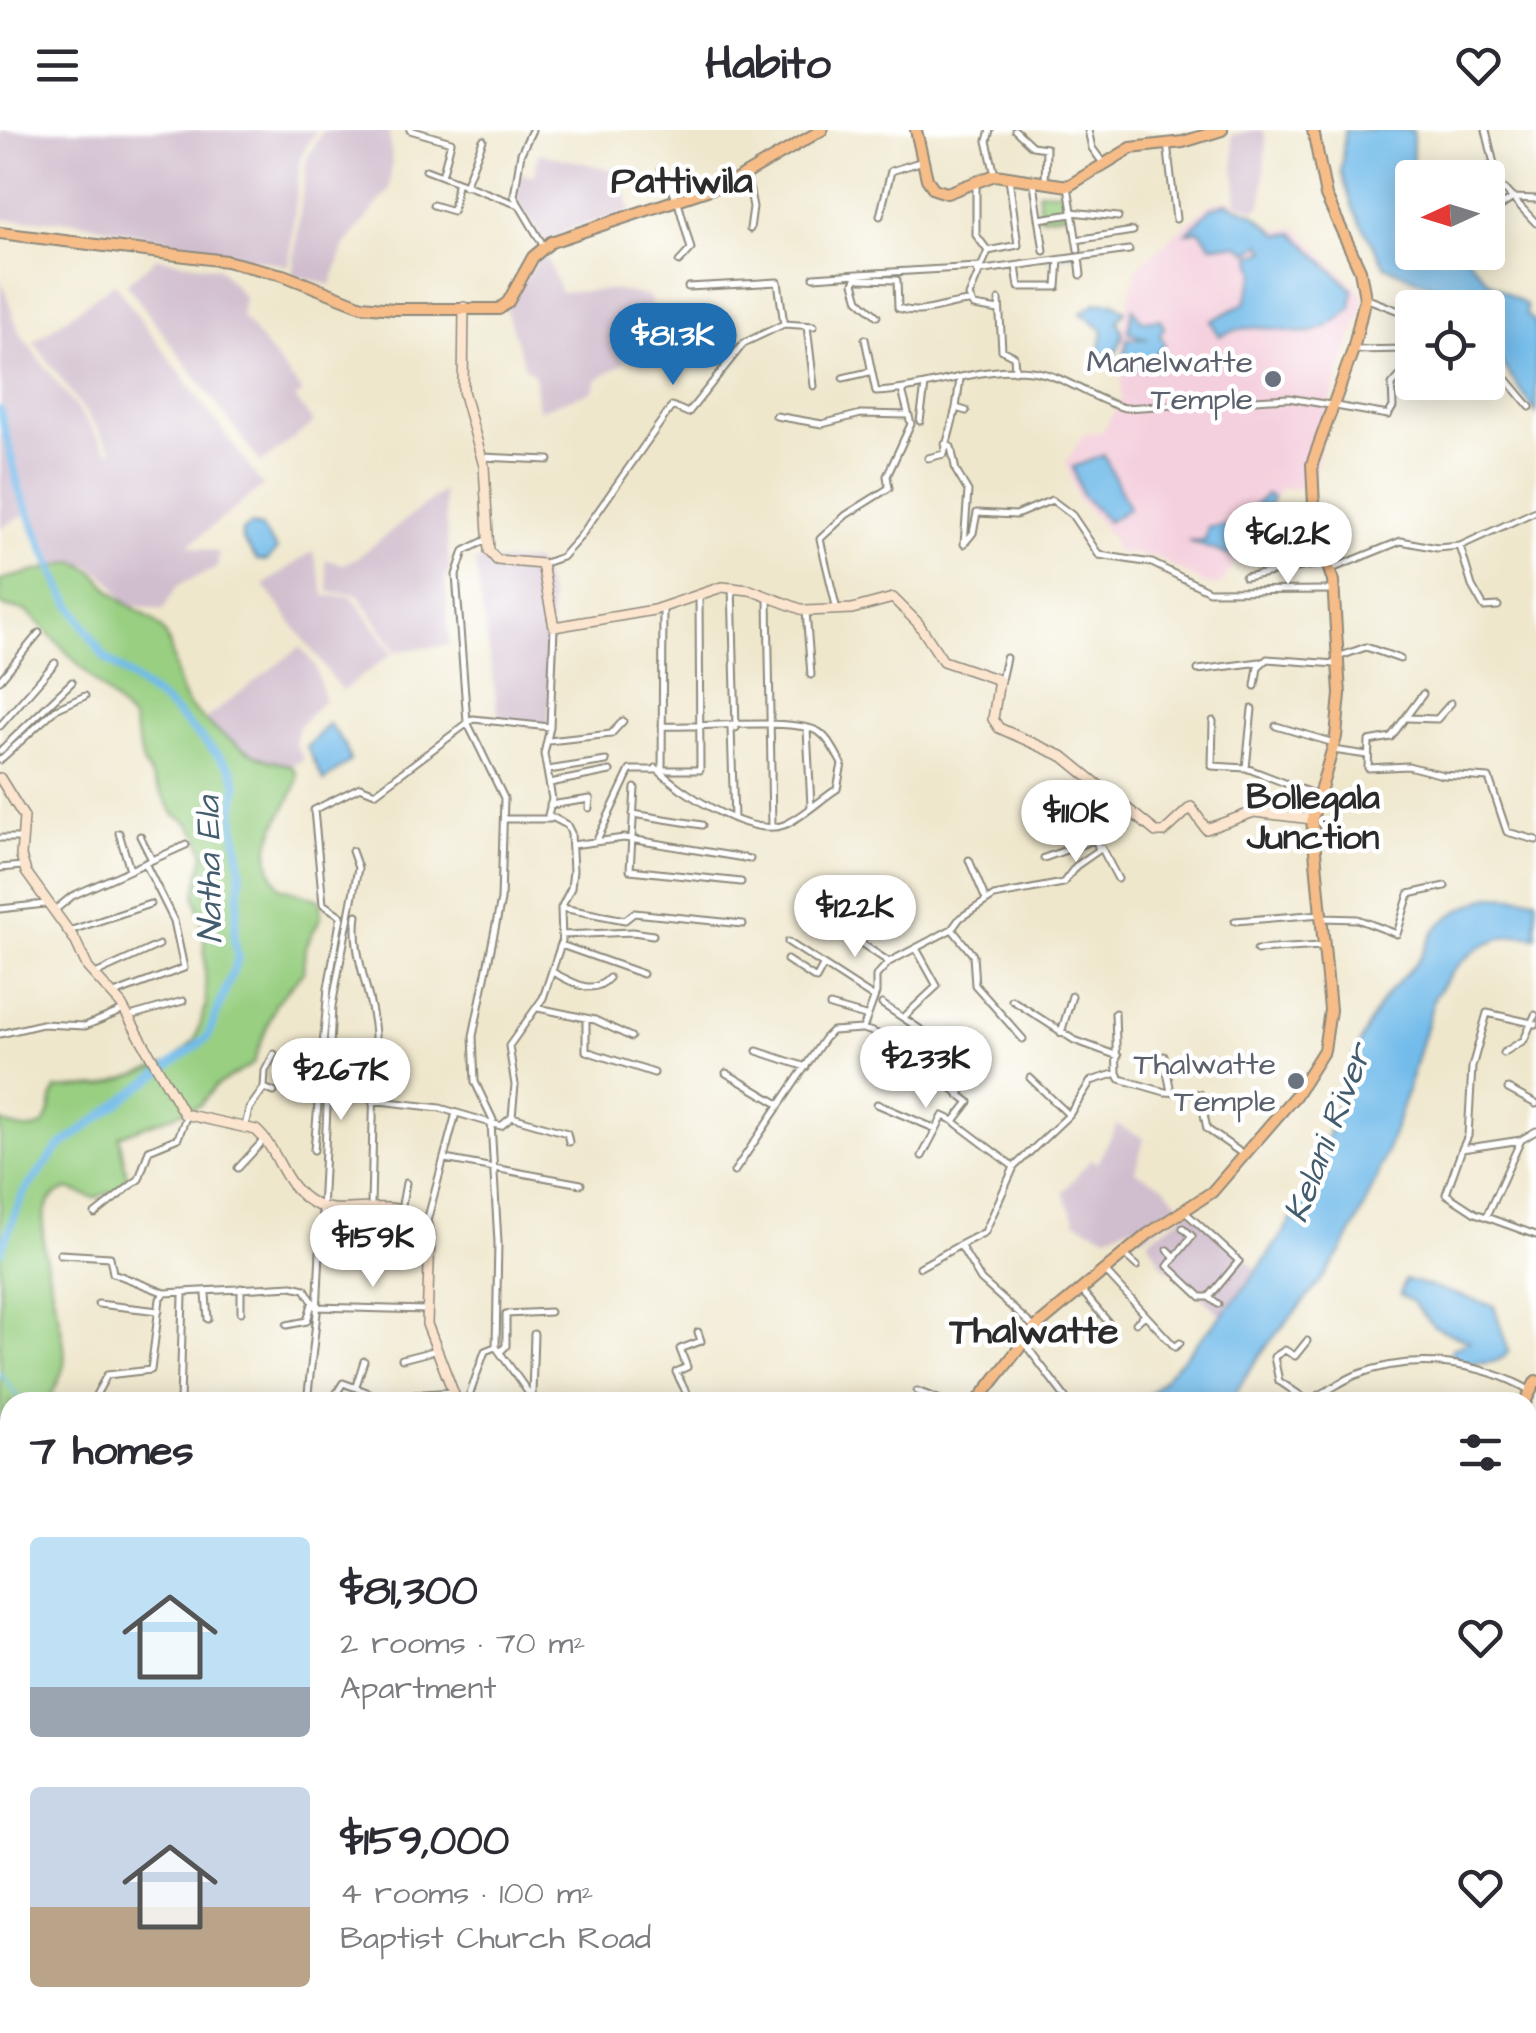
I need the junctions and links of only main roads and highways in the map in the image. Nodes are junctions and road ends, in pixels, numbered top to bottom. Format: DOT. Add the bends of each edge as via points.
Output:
graph roads {
  1 [pos="916,130"];
  2 [pos="1221,130"];
  3 [pos="1313,130"];
  4 [pos="818,131"];
  5 [pos="0,233"];
  6 [pos="984,1392"];
  1 -- 2 [label="main road" via="930,184 940,191 996,175 1068,186 1131,148"];
  3 -- 6 [label="main road" via="1326,196 1366,298 1312,464 1315,527 1333,590 1340,694 1334,747 1312,819 1330,1010 1324,1050 1310,1076 1212,1192 1034,1328"];
  4 -- 5 [label="main road" via="678,202 544,246 495,310 374,308 226,260"];
}
